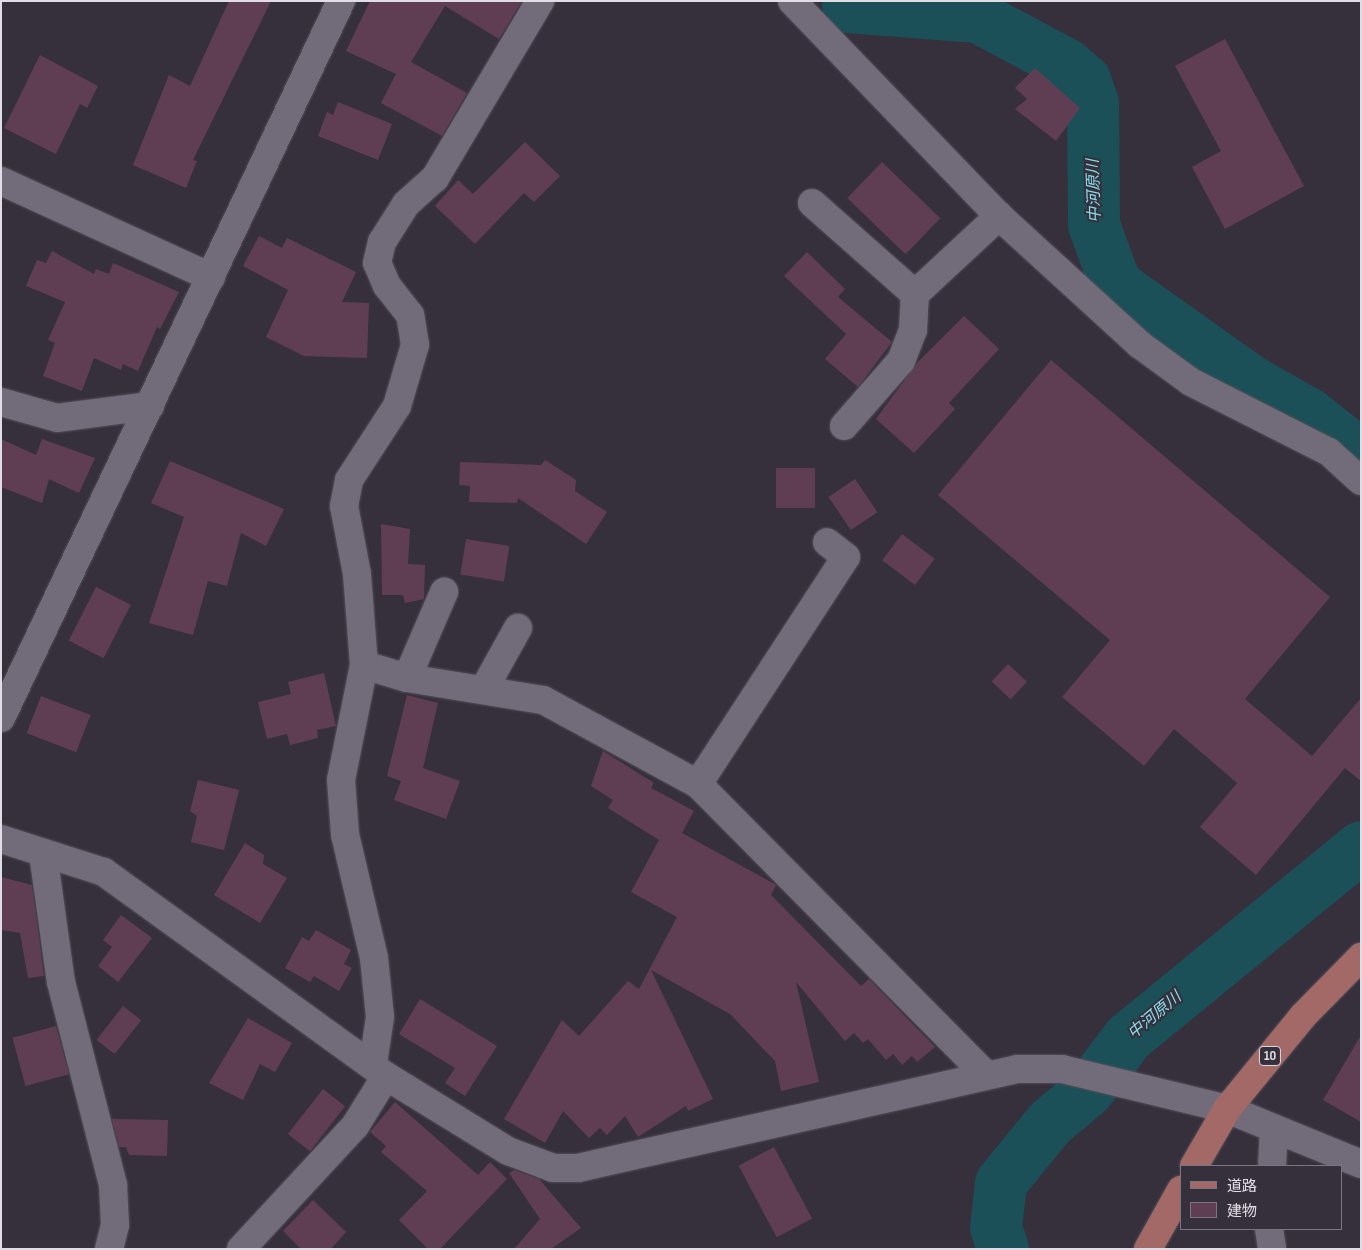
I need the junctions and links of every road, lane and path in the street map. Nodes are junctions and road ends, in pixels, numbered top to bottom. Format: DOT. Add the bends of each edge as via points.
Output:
graph roads {
  1 [pos="341,1"];
  2 [pos="540,1"];
  3 [pos="792,1"];
  4 [pos="1,181"];
  5 [pos="812,203"];
  6 [pos="999,216"];
  7 [pos="211,277"];
  8 [pos="915,294"];
  9 [pos="1,402"];
  10 [pos="150,406"];
  11 [pos="844,426"];
  12 [pos="1361,481"];
  13 [pos="827,542"];
  14 [pos="444,592"];
  15 [pos="518,628"];
  16 [pos="364,665"];
  17 [pos="407,678"];
  18 [pos="484,689"];
  19 [pos="1,718"];
  20 [pos="698,784"];
  21 [pos="1,839"];
  22 [pos="43,853"];
  23 [pos="1361,957"];
  24 [pos="379,1070"];
  25 [pos="985,1074"];
  26 [pos="1227,1110"];
  27 [pos="1274,1129"];
  28 [pos="1361,1164"];
  29 [pos="1195,1165"];
  30 [pos="1272,1165"];
  31 [pos="1180,1192"];
  32 [pos="1269,1230"];
  33 [pos="109,1249"];
  34 [pos="242,1249"];
  35 [pos="1148,1249"];
  36 [pos="1272,1249"];
  1 -- 7 [label="street"];
  2 -- 16 [label="street" via="435,178 406,204 382,242 377,263 387,286 410,315 415,345 397,406 349,480 344,506 357,574"];
  3 -- 6 [label="street"];
  4 -- 7 [label="street"];
  5 -- 8 [label="street"];
  6 -- 8 [label="street"];
  6 -- 12 [label="street" via="1139,344 1191,382 1328,452"];
  7 -- 10 [label="street"];
  8 -- 11 [label="street" via="913,330 901,361"];
  9 -- 10 [label="street" via="57,418"];
  10 -- 19 [label="street"];
  13 -- 20 [label="street" via="846,557"];
  14 -- 17 [label="street"];
  15 -- 18 [label="street"];
  16 -- 17 [label="street"];
  16 -- 24 [label="street" via="341,780 345,834 374,958 380,1017"];
  17 -- 18 [label="street"];
  18 -- 20 [label="street" via="543,700"];
  20 -- 25 [label="street"];
  21 -- 22 [label="street"];
  22 -- 24 [label="street" via="104,872"];
  22 -- 33 [label="street" via="61,982 113,1185 115,1225"];
  23 -- 26 [label="main road, 10" via="1303,1016"];
  24 -- 25 [label="street" via="508,1150 553,1168 578,1168"];
  24 -- 34 [label="street" via="355,1126"];
  25 -- 26 [label="street" via="1062,1069"];
  26 -- 27 [label="street"];
  26 -- 29 [label="main road, 10"];
  27 -- 28 [label="street"];
  27 -- 30 [label="street"];
  31 -- 35 [label="main road"];
  32 -- 36 [label="street"];
}
